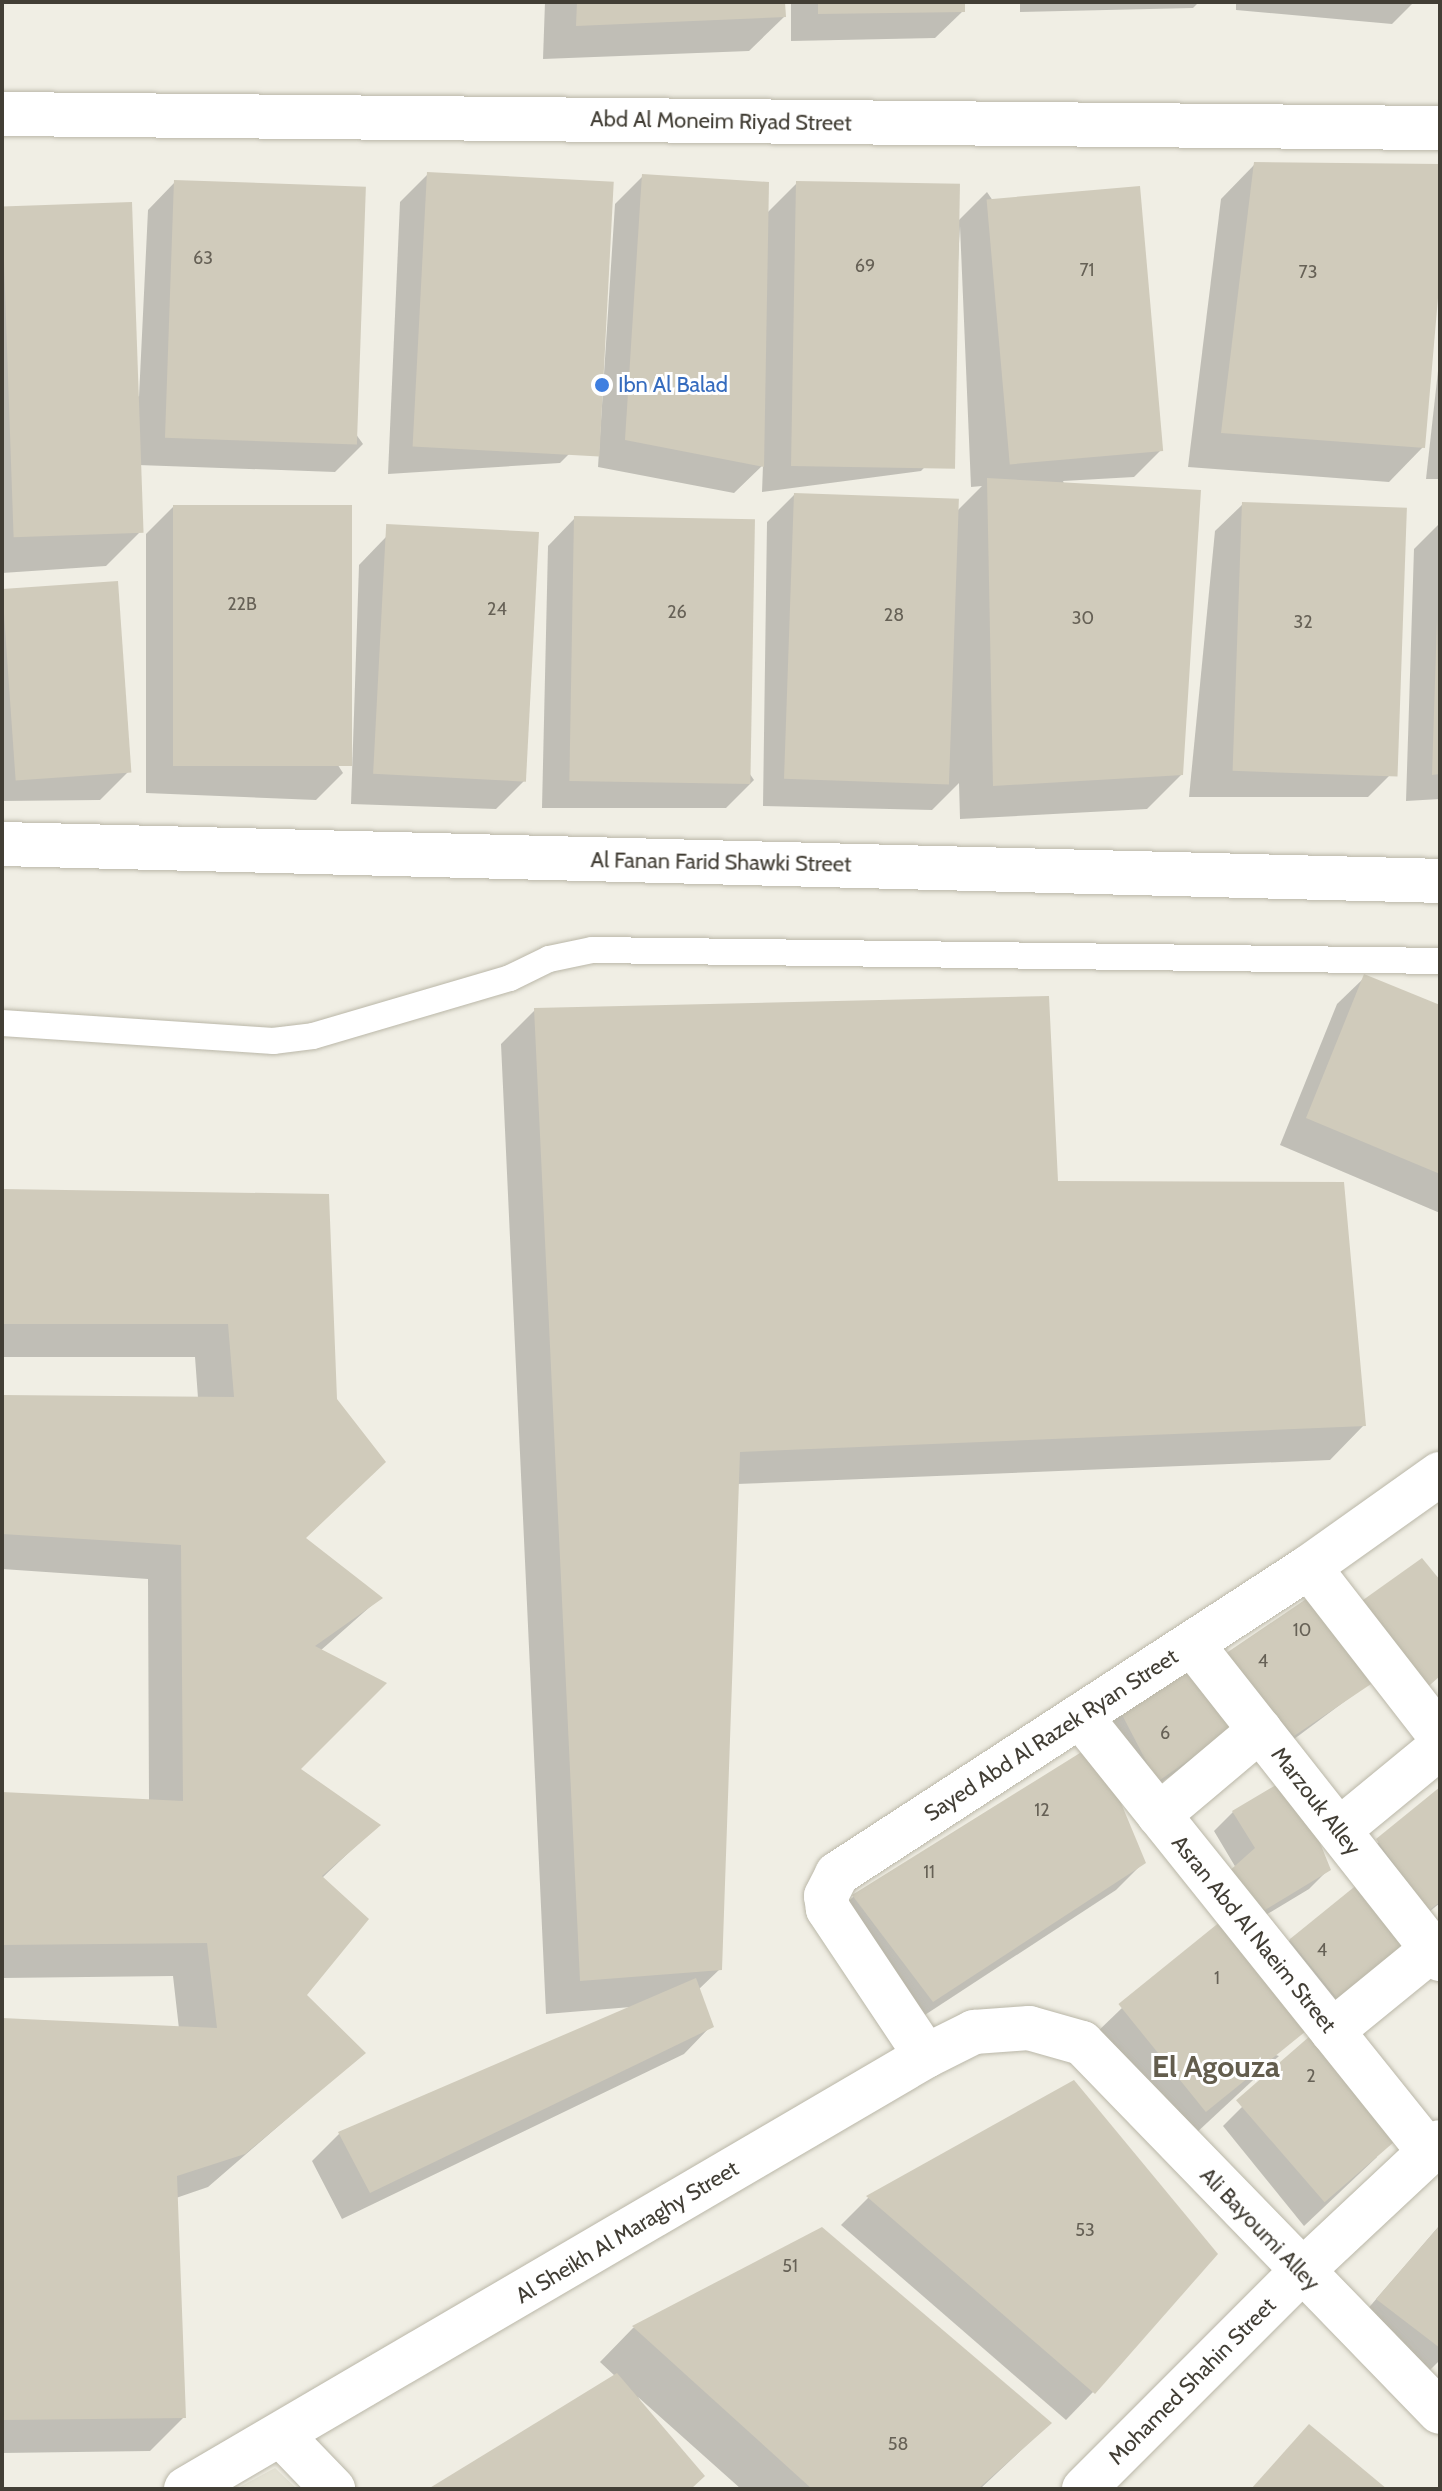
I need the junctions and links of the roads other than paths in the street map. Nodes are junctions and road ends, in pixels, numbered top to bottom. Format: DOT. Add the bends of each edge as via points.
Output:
graph roads {
  1 [pos="2,114"];
  2 [pos="1440,128"];
  3 [pos="2,844"];
  4 [pos="1440,881"];
  5 [pos="1440,961"];
  6 [pos="2,1023"];
  7 [pos="1440,1474"];
  8 [pos="1309,1567"];
  9 [pos="1192,1644"];
  10 [pos="1080,1716"];
  11 [pos="1260,1730"];
  12 [pos="1440,1736"];
  13 [pos="1440,1747"];
  14 [pos="1159,1815"];
  15 [pos="1339,1830"];
  16 [pos="1437,1950"];
  17 [pos="1332,2031"];
  18 [pos="1082,2043"];
  19 [pos="926,2056"];
  20 [pos="1434,2147"];
  21 [pos="1301,2272"];
  22 [pos="1435,2399"];
  23 [pos="282,2436"];
  24 [pos="186,2489"];
  25 [pos="333,2489"];
  26 [pos="1084,2489"];
  1 -- 2 [label="street, Abd Al Moneim Riyad Street"];
  3 -- 4 [label="street, Al Fanan Farid Shawki Street"];
  5 -- 6 [label="lane" via="592,950 549,959 510,978 313,1036 273,1041"];
  7 -- 8 [label="street, Sayed Abd Al Razek Ryan Street"];
  8 -- 9 [label="street, Sayed Abd Al Razek Ryan Street"];
  8 -- 12 [label="street"];
  9 -- 10 [label="street, Sayed Abd Al Razek Ryan Street"];
  9 -- 11 [label="street, Marzouk Alley"];
  10 -- 14 [label="street, Asran Abd Al Naeim Street"];
  10 -- 19 [label="street, Sayed Abd Al Razek Ryan Street" via="837,1874 830,1884 828,1909"];
  11 -- 14 [label="street"];
  11 -- 15 [label="street, Marzouk Alley"];
  13 -- 15 [label="street"];
  14 -- 17 [label="street, Asran Abd Al Naeim Street"];
  15 -- 16 [label="street, Marzouk Alley"];
  16 -- 17 [label="street"];
  17 -- 20 [label="street, Asran Abd Al Naeim Street"];
  18 -- 19 [label="street, Al Sheikh Al Maraghy Street" via="1029,2028 974,2032"];
  18 -- 21 [label="street, Ali Bayoumi Alley"];
  19 -- 23 [label="street, Al Sheikh Al Maraghy Street"];
  20 -- 21 [label="street, Mohamed Shahin Street"];
  21 -- 22 [label="street, Ali Bayoumi Alley"];
  21 -- 26 [label="street, Mohamed Shahin Street"];
  23 -- 24 [label="street, Al Sheikh Al Maraghy Street"];
  23 -- 25 [label="street"];
}
